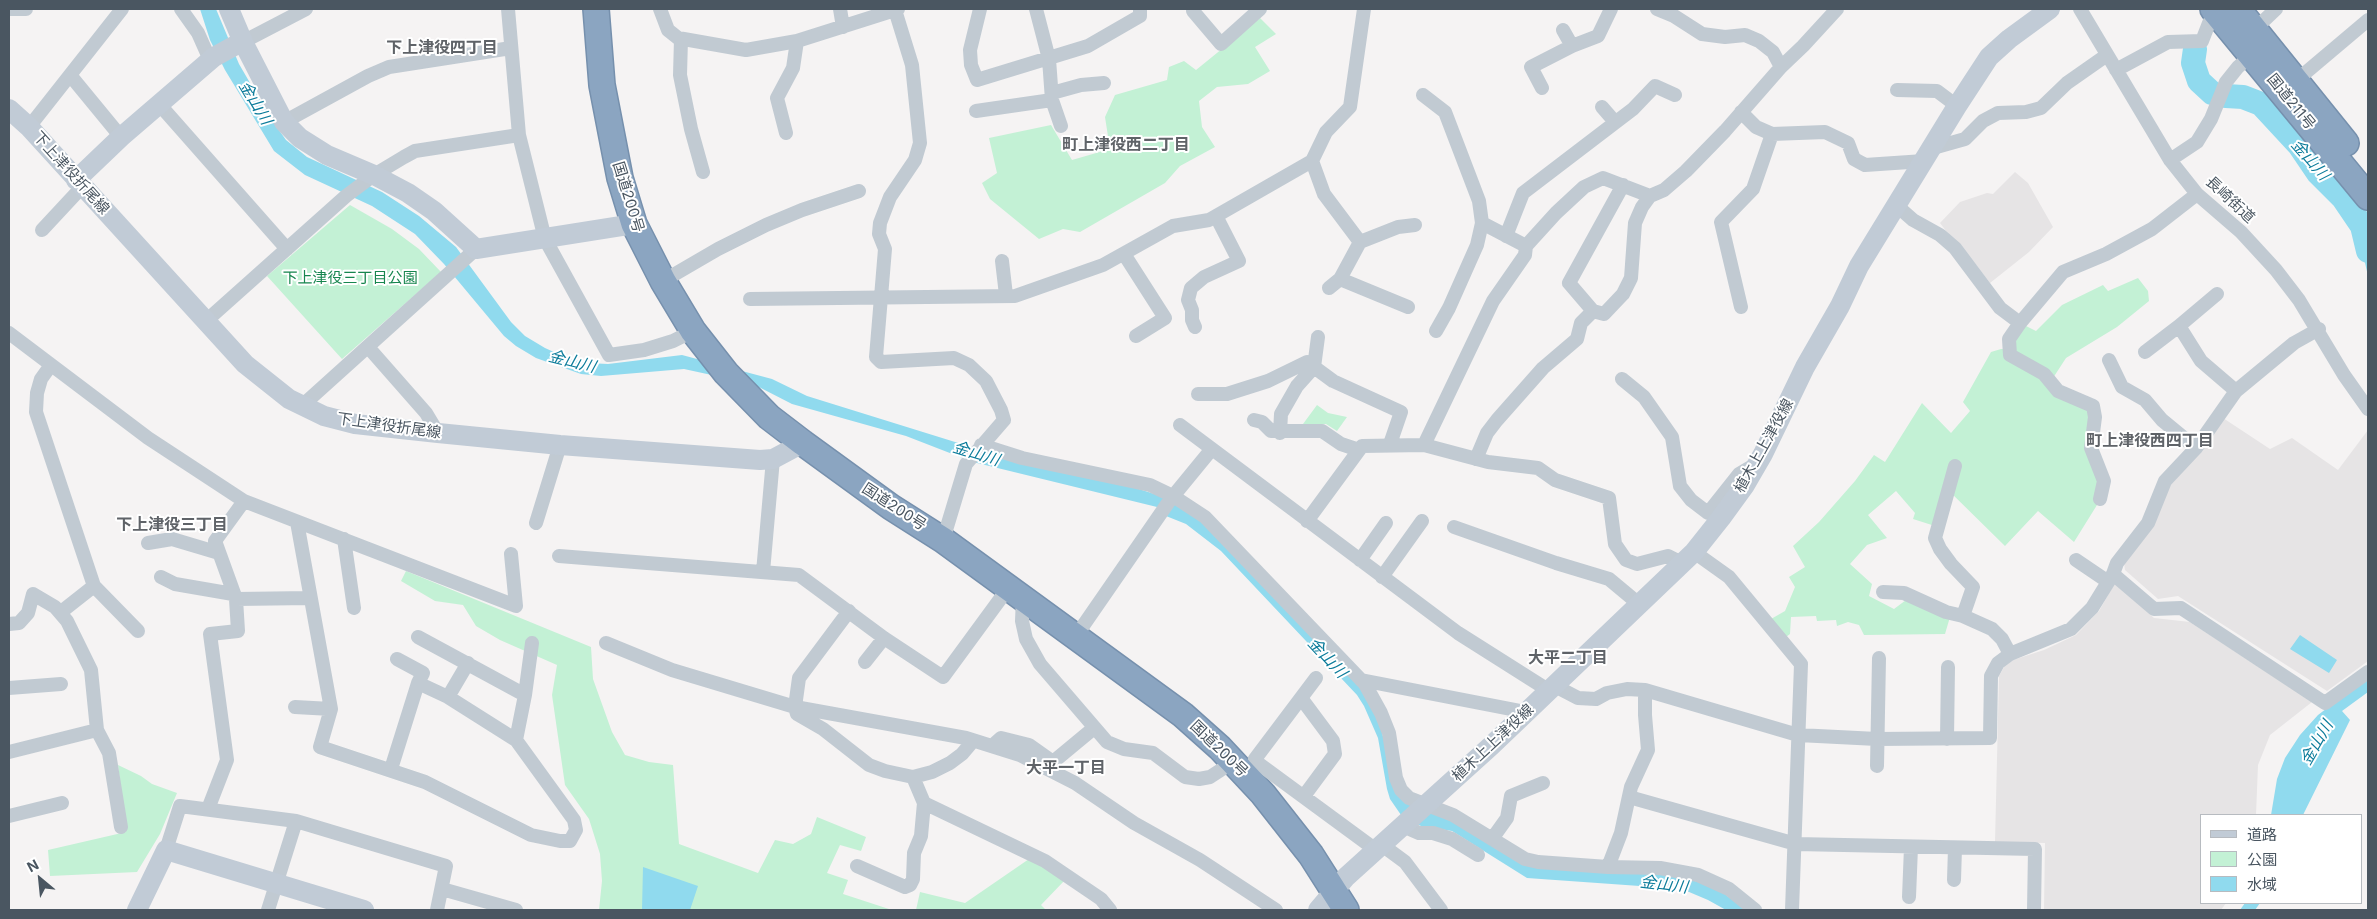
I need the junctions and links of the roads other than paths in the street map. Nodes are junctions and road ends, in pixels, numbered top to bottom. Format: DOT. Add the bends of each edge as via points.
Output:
graph roads {
  1 [pos="9,9"];
  2 [pos="26,9"];
  3 [pos="122,9"];
  4 [pos="181,9"];
  5 [pos="229,9"];
  6 [pos="306,9"];
  7 [pos="508,9"];
  8 [pos="596,9"];
  9 [pos="660,9"];
  10 [pos="840,9"];
  11 [pos="897,9"];
  12 [pos="980,9"];
  13 [pos="1036,9"];
  14 [pos="1140,9"];
  15 [pos="1260,9"];
  16 [pos="1364,9"];
  17 [pos="1611,9"];
  18 [pos="1658,9"];
  19 [pos="1837,9"];
  20 [pos="2050,9"];
  21 [pos="2080,9"];
  22 [pos="2276,9"];
  23 [pos="1193,10"];
  24 [pos="2223,11"];
  25 [pos="1676,12"];
  26 [pos="2368,20"];
  27 [pos="843,27"];
  28 [pos="2255,29"];
  29 [pos="1563,30"];
  30 [pos="681,39"];
  31 [pos="797,41"];
  32 [pos="239,44"];
  33 [pos="1572,46"];
  34 [pos="511,48"];
  35 [pos="2107,55"];
  36 [pos="2252,55"];
  37 [pos="212,58"];
  38 [pos="1049,59"];
  39 [pos="1781,67"];
  40 [pos="2116,70"];
  41 [pos="70,75"];
  42 [pos="1104,83"];
  43 [pos="2290,86"];
  44 [pos="1542,88"];
  45 [pos="1897,90"];
  46 [pos="1424,95"];
  47 [pos="1675,95"];
  48 [pos="1052,96"];
  49 [pos="159,104"];
  50 [pos="1957,106"];
  51 [pos="1602,107"];
  52 [pos="976,111"];
  53 [pos="1741,112"];
  54 [pos="16,118"];
  55 [pos="284,122"];
  56 [pos="1615,122"];
  57 [pos="1060,126"];
  58 [pos="786,134"];
  59 [pos="1772,134"];
  60 [pos="519,135"];
  61 [pos="121,137"];
  62 [pos="1929,154"];
  63 [pos="2170,160"];
  64 [pos="1312,161"];
  65 [pos="703,172"];
  66 [pos="2368,172"];
  67 [pos="370,177"];
  68 [pos="79,183"];
  69 [pos="1623,184"];
  70 [pos="859,191"];
  71 [pos="2197,194"];
  72 [pos="1650,196"];
  73 [pos="2368,197"];
  74 [pos="1896,204"];
  75 [pos="1216,216"];
  76 [pos="1482,223"];
  77 [pos="634,224"];
  78 [pos="1415,225"];
  79 [pos="42,230"];
  80 [pos="1506,236"];
  81 [pos="545,239"];
  82 [pos="1360,242"];
  83 [pos="1526,246"];
  84 [pos="287,249"];
  85 [pos="471,253"];
  86 [pos="1124,254"];
  87 [pos="1002,261"];
  88 [pos="662,281"];
  89 [pos="2217,294"];
  90 [pos="1006,296"];
  91 [pos="750,299"];
  92 [pos="881,299"];
  93 [pos="1408,307"];
  94 [pos="1741,307"];
  95 [pos="1594,311"];
  96 [pos="206,321"];
  97 [pos="2020,322"];
  98 [pos="2179,326"];
  99 [pos="1195,327"];
  100 [pos="2319,329"];
  101 [pos="1436,330"];
  102 [pos="693,331"];
  103 [pos="9,333"];
  104 [pos="1136,336"];
  105 [pos="1318,337"];
  106 [pos="368,347"];
  107 [pos="2145,352"];
  108 [pos="2109,360"];
  109 [pos="51,364"];
  110 [pos="1314,367"];
  111 [pos="1622,380"];
  112 [pos="2236,391"];
  113 [pos="1198,394"];
  114 [pos="304,404"];
  115 [pos="2368,409"];
  116 [pos="1254,420"];
  117 [pos="1180,426"];
  118 [pos="438,433"];
  119 [pos="1280,433"];
  120 [pos="803,443"];
  121 [pos="1390,444"];
  122 [pos="560,445"];
  123 [pos="1424,445"];
  124 [pos="980,447"];
  125 [pos="2196,448"];
  126 [pos="1211,450"];
  127 [pos="1359,450"];
  128 [pos="773,459"];
  129 [pos="1476,459"];
  130 [pos="1758,462"];
  131 [pos="1955,466"];
  132 [pos="1172,498"];
  133 [pos="2100,499"];
  134 [pos="244,501"];
  135 [pos="1307,521"];
  136 [pos="1422,521"];
  137 [pos="297,522"];
  138 [pos="536,523"];
  139 [pos="1386,523"];
  140 [pos="1454,527"];
  141 [pos="344,539"];
  142 [pos="943,540"];
  143 [pos="148,543"];
  144 [pos="219,553"];
  145 [pos="511,554"];
  146 [pos="558,556"];
  147 [pos="1688,557"];
  148 [pos="1360,560"];
  149 [pos="2076,560"];
  150 [pos="763,572"];
  151 [pos="161,577"];
  152 [pos="1382,577"];
  153 [pos="2110,577"];
  154 [pos="94,586"];
  155 [pos="1016,592"];
  156 [pos="1883,592"];
  157 [pos="234,596"];
  158 [pos="310,598"];
  159 [pos="1639,604"];
  160 [pos="354,608"];
  161 [pos="848,611"];
  162 [pos="61,612"];
  163 [pos="1963,616"];
  164 [pos="9,624"];
  165 [pos="138,631"];
  166 [pos="1076,636"];
  167 [pos="418,637"];
  168 [pos="884,638"];
  169 [pos="532,643"];
  170 [pos="606,643"];
  171 [pos="2010,654"];
  172 [pos="1879,658"];
  173 [pos="397,659"];
  174 [pos="865,662"];
  175 [pos="468,663"];
  176 [pos="1948,667"];
  177 [pos="2368,672"];
  178 [pos="1316,678"];
  179 [pos="1361,680"];
  180 [pos="418,682"];
  181 [pos="61,684"];
  182 [pos="9,688"];
  183 [pos="1551,688"];
  184 [pos="1645,690"];
  185 [pos="525,695"];
  186 [pos="448,697"];
  187 [pos="1301,698"];
  188 [pos="295,707"];
  189 [pos="794,707"];
  190 [pos="330,709"];
  191 [pos="1526,712"];
  192 [pos="1094,728"];
  193 [pos="97,730"];
  194 [pos="1798,735"];
  195 [pos="1877,739"];
  196 [pos="1947,739"];
  197 [pos="516,740"];
  198 [pos="973,741"];
  199 [pos="992,746"];
  200 [pos="9,752"];
  201 [pos="1244,764"];
  202 [pos="1876,766"];
  203 [pos="391,770"];
  204 [pos="913,777"];
  205 [pos="1543,783"];
  206 [pos="1304,796"];
  207 [pos="1629,797"];
  208 [pos="62,803"];
  209 [pos="924,803"];
  210 [pos="208,809"];
  211 [pos="9,816"];
  212 [pos="1414,816"];
  213 [pos="296,821"];
  214 [pos="121,828"];
  215 [pos="1492,839"];
  216 [pos="1796,844"];
  217 [pos="1911,846"];
  218 [pos="1379,848"];
  219 [pos="1955,848"];
  220 [pos="166,850"];
  221 [pos="1478,855"];
  222 [pos="857,866"];
  223 [pos="1608,867"];
  224 [pos="1954,880"];
  225 [pos="276,884"];
  226 [pos="442,889"];
  227 [pos="1909,897"];
  228 [pos="1340,900"];
  229 [pos="357,909"];
  230 [pos="137,910"];
  231 [pos="268,910"];
  232 [pos="436,910"];
  233 [pos="516,910"];
  234 [pos="1110,910"];
  235 [pos="1276,910"];
  236 [pos="1318,910"];
  237 [pos="1441,910"];
  238 [pos="1755,910"];
  239 [pos="1792,910"];
  240 [pos="2034,910"];
  1 -- 2 [label="street"];
  3 -- 41 [label="street"];
  4 -- 37 [label="street"];
  5 -- 32 [label="main road"];
  6 -- 32 [label="street"];
  7 -- 34 [label="street"];
  8 -- 77 [label="highway, 国道200号" via="604,93 620,178"];
  9 -- 30 [label="street" via="668,30"];
  10 -- 27 [label="street"];
  11 -- 27 [label="street"];
  11 -- 92 [label="street" via="912,65 920,143 915,160 890,197 880,223 879,234 885,249"];
  12 -- 38 [label="street" via="970,50 977,80"];
  13 -- 38 [label="street"];
  14 -- 38 [label="street" via="1140,16 1088,46"];
  15 -- 23 [label="street" via="1221,44"];
  16 -- 64 [label="street" via="1350,107 1326,132"];
  17 -- 33 [label="street" via="1598,36"];
  18 -- 25 [label="street"];
  19 -- 39 [label="street"];
  20 -- 50 [label="main road, 植木上上津役線" via="1989,57"];
  21 -- 35 [label="street, 長崎街道"];
  22 -- 28 [label="street"];
  24 -- 28 [label="highway, 国道211号"];
  24 -- 36 [label="highway, 国道211号"];
  24 -- 40 [label="street" via="2209,23 2202,41 2168,42"];
  25 -- 39 [label="street" via="1702,34 1745,35 1759,40"];
  26 -- 43 [label="street"];
  27 -- 31 [label="street"];
  28 -- 43 [label="highway, 国道211号"];
  29 -- 33 [label="street"];
  30 -- 31 [label="street" via="746,50"];
  30 -- 65 [label="street" via="680,75"];
  31 -- 58 [label="street" via="793,68 777,98"];
  32 -- 37 [label="main road"];
  32 -- 55 [label="main road"];
  33 -- 44 [label="street" via="1531,67"];
  34 -- 55 [label="street" via="389,67"];
  34 -- 60 [label="street"];
  35 -- 40 [label="street, 長崎街道"];
  35 -- 62 [label="street" via="2067,83 2041,108 1998,113 1983,121 1965,139"];
  36 -- 43 [label="highway, 国道211号"];
  36 -- 63 [label="street" via="2226,82 2211,119 2197,142"];
  37 -- 49 [label="main road"];
  38 -- 48 [label="street"];
  39 -- 53 [label="street"];
  40 -- 63 [label="street, 長崎街道"];
  41 -- 54 [label="street"];
  41 -- 61 [label="street"];
  42 -- 48 [label="street" via="1081,85"];
  43 -- 66 [label="highway, 国道211号"];
  43 -- 73 [label="highway, 国道211号"];
  45 -- 50 [label="street" via="1937,91"];
  46 -- 76 [label="street" via="1445,112 1479,201"];
  47 -- 56 [label="street" via="1655,86 1633,110"];
  48 -- 52 [label="street"];
  48 -- 57 [label="street"];
  49 -- 61 [label="main road"];
  49 -- 84 [label="street"];
  50 -- 62 [label="main road, 植木上上津役線"];
  51 -- 56 [label="street"];
  53 -- 59 [label="street" via="1756,126"];
  53 -- 72 [label="street" via="1686,171 1664,190"];
  54 -- 68 [label="main road, 下上津役折尾線"];
  55 -- 67 [label="main road" via="300,138 326,155"];
  56 -- 80 [label="street" via="1523,193"];
  59 -- 62 [label="street" via="1826,132 1848,143 1854,158 1865,165"];
  59 -- 94 [label="street" via="1753,190 1721,222"];
  60 -- 67 [label="street" via="415,151"];
  60 -- 81 [label="street"];
  61 -- 68 [label="main road"];
  62 -- 74 [label="main road, 植木上上津役線"];
  63 -- 71 [label="street, 長崎街道"];
  64 -- 75 [label="street"];
  64 -- 82 [label="street" via="1324,194"];
  67 -- 84 [label="street"];
  67 -- 85 [label="main road" via="434,211"];
  68 -- 79 [label="street"];
  68 -- 96 [label="main road, 下上津役折尾線"];
  69 -- 72 [label="street"];
  69 -- 83 [label="street" via="1603,178 1584,187"];
  69 -- 95 [label="street" via="1569,283"];
  70 -- 88 [label="street" via="766,226"];
  71 -- 97 [label="street" via="2152,229 2063,272"];
  71 -- 100 [label="street, 長崎街道" via="2259,250"];
  72 -- 95 [label="street" via="1635,223 1630,278 1623,294 1604,314"];
  74 -- 97 [label="street" via="1913,220 1955,248 2000,308"];
  74 -- 130 [label="main road, 植木上上津役線" via="1859,266"];
  75 -- 86 [label="street" via="1173,226"];
  75 -- 99 [label="street" via="1239,261 1204,277 1192,288 1188,300"];
  76 -- 80 [label="street"];
  76 -- 101 [label="street" via="1477,245"];
  77 -- 81 [label="main road"];
  77 -- 88 [label="highway, 国道200号"];
  78 -- 82 [label="street" via="1398,227"];
  80 -- 83 [label="street"];
  81 -- 85 [label="main road"];
  81 -- 102 [label="street" via="609,355 644,350"];
  82 -- 93 [label="street" via="1334,284"];
  83 -- 123 [label="street" via="1525,255 1493,301"];
  84 -- 96 [label="street"];
  85 -- 106 [label="street"];
  86 -- 90 [label="street" via="1103,265 1016,296"];
  86 -- 104 [label="street" via="1165,318"];
  87 -- 90 [label="street"];
  88 -- 102 [label="highway, 国道200号"];
  89 -- 98 [label="street"];
  90 -- 92 [label="street"];
  91 -- 92 [label="street"];
  92 -- 124 [label="street" via="876,357 881,362 954,358 969,365 986,381 1004,420"];
  95 -- 129 [label="street" via="1581,323 1577,339 1543,368 1497,420 1487,433"];
  96 -- 114 [label="main road, 下上津役折尾線" via="252,371 289,399"];
  97 -- 133 [label="street" via="2009,339 2010,354 2044,374 2058,391 2092,406 2096,416 2091,448 2104,481"];
  98 -- 107 [label="street"];
  98 -- 112 [label="street" via="2201,361"];
  100 -- 112 [label="street" via="2294,343"];
  100 -- 115 [label="street, 長崎街道" via="2344,375"];
  102 -- 120 [label="highway, 国道200号" via="769,418"];
  103 -- 109 [label="street"];
  105 -- 110 [label="street"];
  106 -- 114 [label="street"];
  106 -- 118 [label="street" via="421,406"];
  108 -- 125 [label="street" via="2122,387 2145,400 2162,420"];
  109 -- 134 [label="street" via="148,438"];
  109 -- 154 [label="street" via="41,379 36,412"];
  110 -- 113 [label="street" via="1308,362 1268,381 1227,394"];
  110 -- 119 [label="street" via="1281,414"];
  110 -- 121 [label="street" via="1333,381 1401,412"];
  111 -- 130 [label="street" via="1644,397 1672,437 1680,486 1708,513 1739,474"];
  112 -- 125 [label="street"];
  114 -- 118 [label="main road, 下上津役折尾線" via="324,416 355,424"];
  116 -- 119 [label="street"];
  117 -- 126 [label="street"];
  118 -- 122 [label="main road, 下上津役折尾線"];
  119 -- 127 [label="street" via="1322,430 1341,444"];
  120 -- 128 [label="main road"];
  120 -- 142 [label="highway, 国道200号" via="891,508"];
  121 -- 123 [label="street"];
  121 -- 127 [label="street" via="1362,446"];
  122 -- 128 [label="main road, 下上津役折尾線"];
  122 -- 138 [label="street"];
  123 -- 129 [label="street"];
  124 -- 132 [label="street" via="1150,486"];
  124 -- 142 [label="street" via="966,464"];
  125 -- 153 [label="street" via="2166,481 2148,523"];
  126 -- 132 [label="street"];
  126 -- 135 [label="street"];
  127 -- 135 [label="street"];
  128 -- 150 [label="street"];
  129 -- 147 [label="street" via="1538,468 1556,480 1609,498 1615,544 1626,560 1637,564 1668,556"];
  130 -- 147 [label="main road, 植木上上津役線" via="1721,518"];
  131 -- 163 [label="street" via="1936,538 1951,564 1973,587"];
  132 -- 166 [label="street"];
  132 -- 179 [label="street" via="1206,517 1226,536"];
  134 -- 137 [label="street"];
  134 -- 144 [label="street" via="215,541"];
  135 -- 148 [label="street"];
  136 -- 152 [label="street"];
  137 -- 141 [label="street"];
  137 -- 158 [label="street"];
  139 -- 148 [label="street"];
  140 -- 159 [label="street" via="1609,579"];
  141 -- 145 [label="street" via="516,606"];
  141 -- 160 [label="street"];
  142 -- 155 [label="highway, 国道200号"];
  143 -- 144 [label="street" via="172,540"];
  144 -- 157 [label="street"];
  146 -- 150 [label="street"];
  147 -- 159 [label="main road, 植木上上津役線"];
  147 -- 194 [label="street" via="1728,577 1801,664"];
  148 -- 152 [label="street"];
  149 -- 153 [label="street"];
  150 -- 161 [label="street" via="799,575"];
  151 -- 157 [label="street" via="175,584"];
  152 -- 183 [label="street" via="1458,633"];
  153 -- 171 [label="street" via="2092,608 2071,629"];
  153 -- 177 [label="street" via="2154,609 2181,608 2325,703"];
  154 -- 162 [label="street"];
  154 -- 165 [label="street"];
  155 -- 166 [label="highway, 国道200号"];
  155 -- 168 [label="street" via="943,677"];
  155 -- 192 [label="street" via="1026,639 1040,664"];
  156 -- 163 [label="street" via="1904,593"];
  157 -- 158 [label="street"];
  157 -- 210 [label="street" via="238,631 210,634 227,760"];
  158 -- 190 [label="street"];
  159 -- 183 [label="main road, 植木上上津役線"];
  161 -- 168 [label="street"];
  161 -- 189 [label="street" via="799,678"];
  162 -- 164 [label="street" via="33,594 28,614 20,623"];
  162 -- 193 [label="street" via="91,670"];
  163 -- 171 [label="street" via="1992,629 2002,638"];
  166 -- 201 [label="highway, 国道200号"];
  167 -- 175 [label="street"];
  168 -- 174 [label="street"];
  169 -- 185 [label="street"];
  170 -- 189 [label="street" via="672,670"];
  171 -- 196 [label="street" via="1998,663 1991,676 1990,738"];
  172 -- 195 [label="street"];
  173 -- 180 [label="street" via="423,673"];
  175 -- 185 [label="street"];
  175 -- 186 [label="street"];
  176 -- 196 [label="street"];
  178 -- 187 [label="street"];
  179 -- 191 [label="street"];
  179 -- 212 [label="street" via="1381,713 1396,778 1409,798"];
  180 -- 186 [label="street"];
  180 -- 203 [label="street"];
  181 -- 182 [label="street"];
  183 -- 184 [label="street" via="1578,698 1596,698 1627,689"];
  183 -- 191 [label="main road, 植木上上津役線"];
  184 -- 194 [label="street"];
  184 -- 207 [label="street" via="1648,750"];
  185 -- 197 [label="street"];
  186 -- 197 [label="street"];
  187 -- 201 [label="street"];
  187 -- 206 [label="street" via="1333,741 1335,754"];
  188 -- 190 [label="street"];
  189 -- 198 [label="street"];
  189 -- 204 [label="street" via="797,714 823,729 869,765 885,772"];
  190 -- 203 [label="street" via="320,747"];
  191 -- 212 [label="main road, 植木上上津役線"];
  192 -- 199 [label="street" via="1053,762 1029,745 1001,738"];
  192 -- 201 [label="street" via="1108,742 1124,749 1153,753 1185,777 1210,777"];
  193 -- 200 [label="street"];
  193 -- 214 [label="street" via="109,754"];
  194 -- 195 [label="street"];
  194 -- 216 [label="street"];
  195 -- 196 [label="street"];
  195 -- 202 [label="street"];
  197 -- 203 [label="street" via="574,820 576,830 570,840 531,835 425,782"];
  198 -- 199 [label="street"];
  198 -- 204 [label="street" via="950,763"];
  199 -- 235 [label="street" via="1020,755 1075,783"];
  201 -- 206 [label="street" via="1258,764"];
  201 -- 228 [label="highway, 国道200号"];
  204 -- 209 [label="street"];
  205 -- 215 [label="street" via="1512,796 1507,818"];
  206 -- 218 [label="street"];
  207 -- 216 [label="street"];
  207 -- 223 [label="street" via="1621,833"];
  208 -- 211 [label="street"];
  209 -- 222 [label="street" via="921,836 914,853 910,885 904,887"];
  209 -- 234 [label="street" via="1045,861 1101,899"];
  210 -- 213 [label="street"];
  210 -- 220 [label="street" via="180,806"];
  212 -- 215 [label="street" via="1454,815"];
  212 -- 218 [label="main road, 植木上上津役線"];
  212 -- 221 [label="street" via="1419,833 1433,833 1452,839"];
  213 -- 225 [label="street"];
  213 -- 226 [label="street" via="446,866"];
  215 -- 223 [label="street" via="1538,862"];
  216 -- 217 [label="street"];
  216 -- 239 [label="street"];
  217 -- 219 [label="street"];
  217 -- 227 [label="street"];
  218 -- 228 [label="main road, 植木上上津役線" via="1346,877"];
  218 -- 237 [label="street" via="1405,862"];
  219 -- 224 [label="street"];
  219 -- 240 [label="street" via="2035,850"];
  220 -- 225 [label="main road"];
  220 -- 230 [label="main road"];
  223 -- 238 [label="street" via="1660,868 1698,875 1729,889"];
  225 -- 229 [label="main road"];
  225 -- 231 [label="street"];
  226 -- 232 [label="street"];
  226 -- 233 [label="street"];
  228 -- 236 [label="main road, 植木上上津役線"];
}
